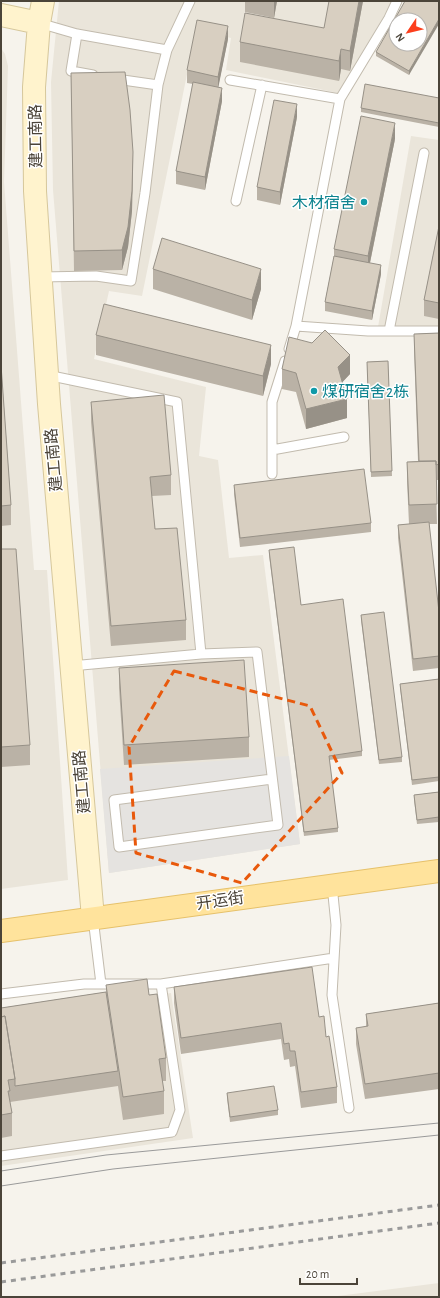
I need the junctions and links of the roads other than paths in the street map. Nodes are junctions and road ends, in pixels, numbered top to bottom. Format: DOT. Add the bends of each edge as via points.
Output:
graph roads {
  1 [pos="43,1"];
  2 [pos="190,1"];
  3 [pos="397,1"];
  4 [pos="1,15"];
  5 [pos="39,23"];
  6 [pos="77,34"];
  7 [pos="167,50"];
  8 [pos="230,80"];
  9 [pos="262,85"];
  10 [pos="158,86"];
  11 [pos="340,99"];
  12 [pos="424,153"];
  13 [pos="236,201"];
  14 [pos="42,277"];
  15 [pos="296,326"];
  16 [pos="389,331"];
  17 [pos="439,331"];
  18 [pos="47,375"];
  19 [pos="344,437"];
  20 [pos="272,450"];
  21 [pos="272,474"];
  22 [pos="200,654"];
  23 [pos="71,666"];
  24 [pos="272,779"];
  25 [pos="439,870"];
  26 [pos="332,885"];
  27 [pos="93,918"];
  28 [pos="1,931"];
  29 [pos="334,958"];
  30 [pos="102,984"];
  31 [pos="161,984"];
  32 [pos="1,994"];
  33 [pos="349,1108"];
  34 [pos="1,1156"];
  1 -- 5 [label="street, 建工南路"];
  2 -- 7 [label="lane"];
  3 -- 11 [label="lane"];
  4 -- 5 [label="street"];
  5 -- 6 [label="lane"];
  5 -- 14 [label="street, 建工南路" via="34,87 35,191"];
  6 -- 7 [label="lane"];
  6 -- 10 [label="lane" via="71,71"];
  7 -- 10 [label="lane"];
  8 -- 9 [label="lane"];
  9 -- 11 [label="lane"];
  9 -- 13 [label="lane"];
  10 -- 14 [label="lane" via="131,281 96,276"];
  11 -- 15 [label="lane"];
  12 -- 16 [label="lane"];
  14 -- 18 [label="street, 建工南路"];
  15 -- 16 [label="lane"];
  15 -- 20 [label="lane" via="272,402"];
  16 -- 17 [label="lane"];
  18 -- 22 [label="lane" via="177,402"];
  18 -- 23 [label="street, 建工南路"];
  19 -- 20 [label="lane"];
  20 -- 21 [label="lane"];
  22 -- 23 [label="lane"];
  22 -- 24 [label="lane" via="257,652"];
  23 -- 27 [label="street, 建工南路"];
  24 -- 24 [label="lane" via="278,825 119,847 114,800"];
  25 -- 26 [label="main road, 开运街"];
  26 -- 27 [label="main road, 开运街"];
  26 -- 29 [label="lane" via="336,925"];
  27 -- 28 [label="main road, 开运街"];
  27 -- 30 [label="lane"];
  29 -- 31 [label="lane"];
  29 -- 33 [label="lane" via="332,995"];
  30 -- 31 [label="lane"];
  30 -- 32 [label="lane"];
  31 -- 34 [label="lane" via="180,1110 172,1132"];
}
